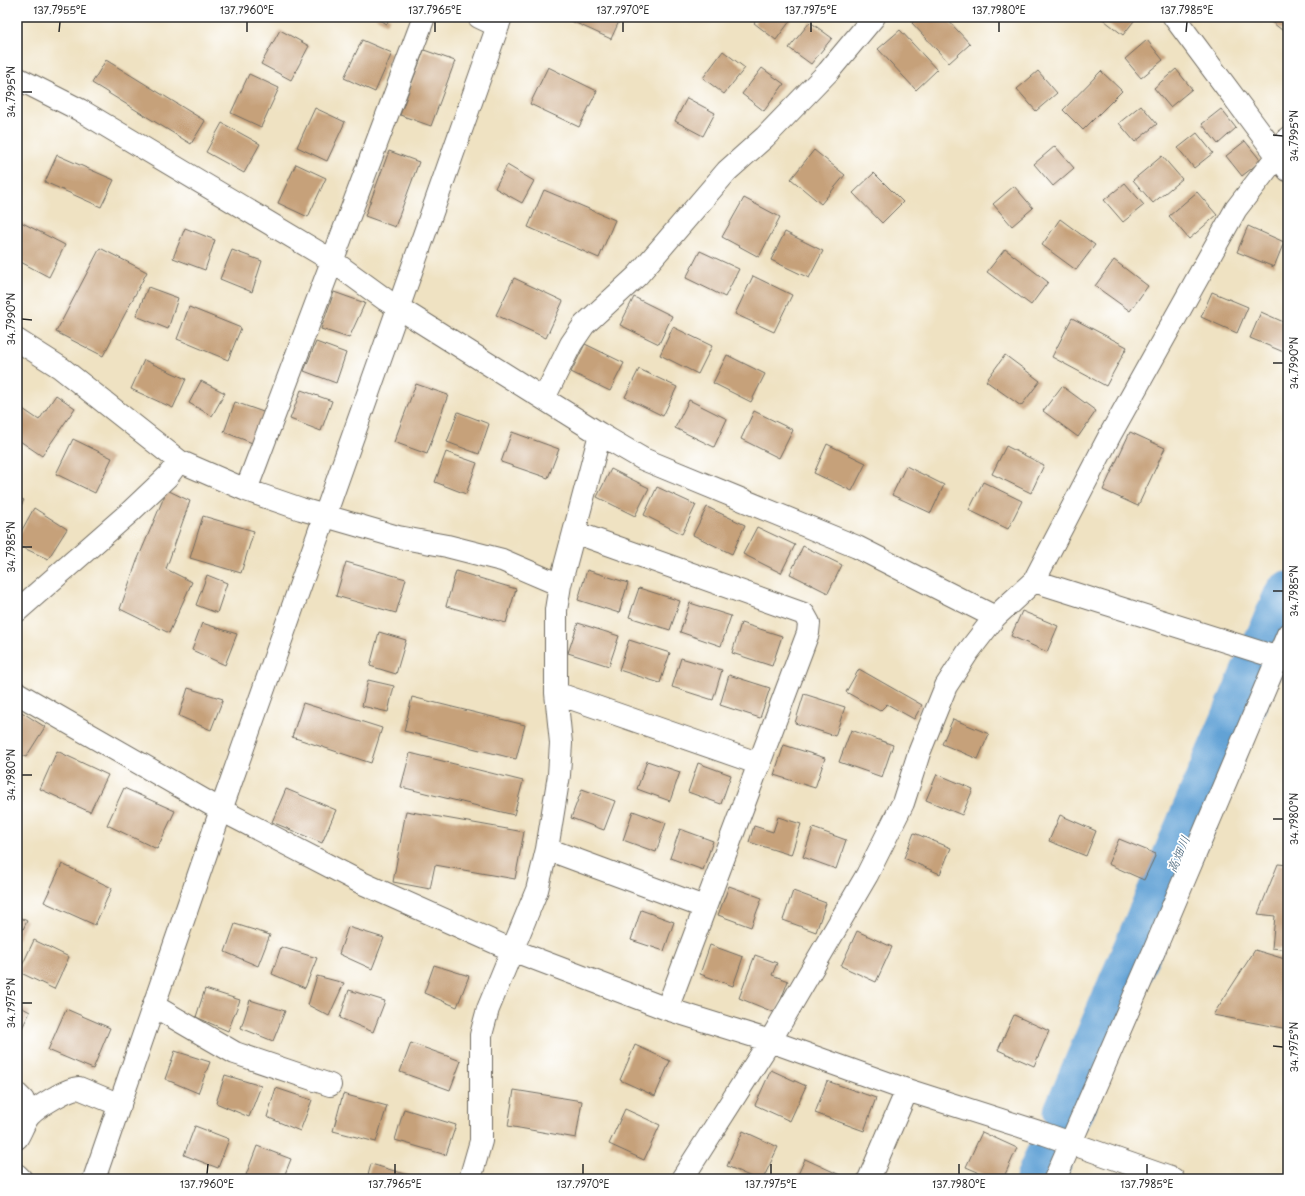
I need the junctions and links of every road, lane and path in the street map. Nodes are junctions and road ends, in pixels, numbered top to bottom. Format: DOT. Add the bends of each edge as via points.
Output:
graph roads {
  1 [pos="424,17"];
  2 [pos="874,17"];
  3 [pos="1174,17"];
  4 [pos="492,20"];
  5 [pos="17,78"];
  6 [pos="1284,154"];
  7 [pos="331,260"];
  8 [pos="399,308"];
  9 [pos="17,340"];
  10 [pos="544,398"];
  11 [pos="600,434"];
  12 [pos="179,462"];
  13 [pos="246,490"];
  14 [pos="326,517"];
  15 [pos="574,532"];
  16 [pos="1034,581"];
  17 [pos="560,585"];
  18 [pos="17,611"];
  19 [pos="995,618"];
  20 [pos="1288,634"];
  21 [pos="1274,656"];
  22 [pos="17,693"];
  23 [pos="556,693"];
  24 [pos="760,764"];
  25 [pos="221,810"];
  26 [pos="547,849"];
  27 [pos="704,907"];
  28 [pos="512,950"];
  29 [pos="154,1006"];
  30 [pos="667,1009"];
  31 [pos="770,1041"];
  32 [pos="330,1085"];
  33 [pos="907,1090"];
  34 [pos="17,1094"];
  35 [pos="120,1105"];
  36 [pos="29,1116"];
  37 [pos="17,1138"];
  38 [pos="1070,1144"];
  39 [pos="17,1175"];
  40 [pos="21,1179"];
  41 [pos="94,1179"];
  42 [pos="470,1179"];
  43 [pos="682,1179"];
  44 [pos="868,1179"];
  45 [pos="1055,1179"];
  46 [pos="1173,1179"];
  1 -- 7 [label="street"];
  2 -- 10 [label="street" via="828,72 765,137 727,171 637,276 584,325 571,344"];
  3 -- 6 [label="street"];
  4 -- 8 [label="street"];
  5 -- 7 [label="street" via="80,110"];
  6 -- 16 [label="street" via="1232,216 1110,435"];
  7 -- 8 [label="street"];
  7 -- 13 [label="street"];
  8 -- 10 [label="street"];
  8 -- 14 [label="street"];
  9 -- 12 [label="street" via="61,368"];
  10 -- 11 [label="street"];
  11 -- 15 [label="street"];
  11 -- 19 [label="street" via="643,459 857,547"];
  12 -- 13 [label="street"];
  12 -- 18 [label="street" via="130,512"];
  13 -- 14 [label="street"];
  14 -- 17 [label="street" via="398,537 502,560"];
  14 -- 25 [label="street"];
  15 -- 17 [label="street"];
  15 -- 24 [label="street" via="804,614 809,623 808,633"];
  16 -- 19 [label="street"];
  16 -- 21 [label="street"];
  17 -- 23 [label="street" via="556,610"];
  19 -- 31 [label="street" via="968,652 946,686 902,803 870,868"];
  20 -- 21 [label="street"];
  21 -- 38 [label="street" via="1154,952"];
  22 -- 25 [label="street"];
  23 -- 24 [label="street"];
  23 -- 26 [label="street" via="561,743"];
  24 -- 27 [label="street"];
  25 -- 28 [label="street" via="362,883"];
  25 -- 29 [label="street"];
  26 -- 27 [label="street"];
  26 -- 28 [label="street" via="537,890"];
  27 -- 30 [label="street"];
  28 -- 30 [label="street"];
  28 -- 42 [label="street" via="488,1009 481,1036 481,1141"];
  29 -- 32 [label="street" via="236,1053"];
  29 -- 35 [label="street"];
  30 -- 31 [label="street"];
  31 -- 33 [label="street"];
  31 -- 43 [label="street"];
  33 -- 38 [label="street"];
  33 -- 44 [label="street"];
  34 -- 36 [label="street" via="23,1100"];
  35 -- 36 [label="street" via="79,1088 72,1088"];
  35 -- 41 [label="street"];
  36 -- 37 [label="street"];
  38 -- 45 [label="street"];
  38 -- 46 [label="street"];
  39 -- 40 [label="street"];
}
